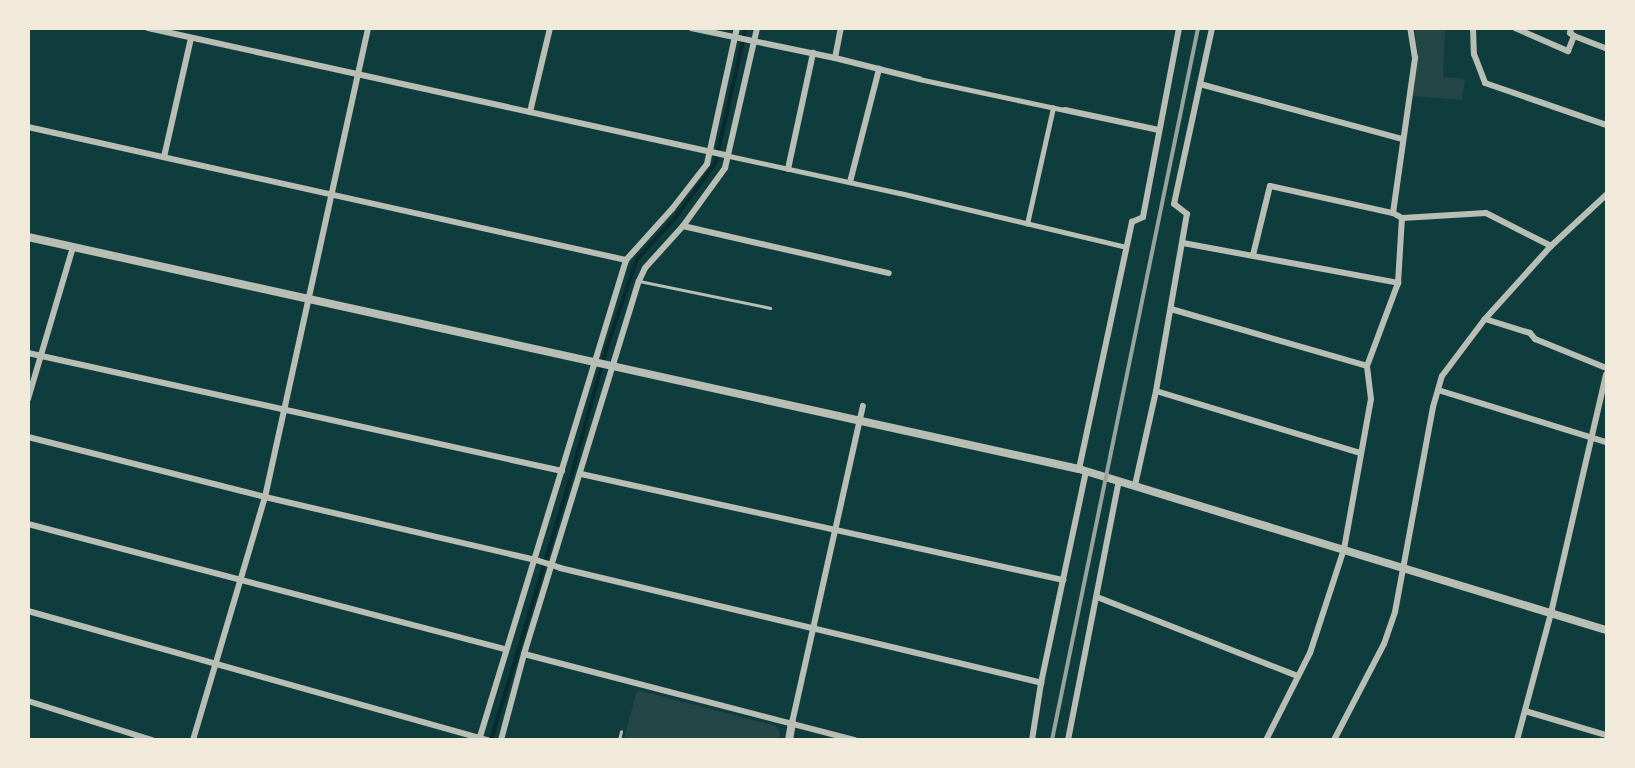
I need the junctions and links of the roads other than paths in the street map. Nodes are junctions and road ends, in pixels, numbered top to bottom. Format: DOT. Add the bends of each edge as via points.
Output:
graph roads {
  1 [pos="148,28"];
  2 [pos="368,28"];
  3 [pos="550,28"];
  4 [pos="691,28"];
  5 [pos="737,28"];
  6 [pos="757,28"];
  7 [pos="841,28"];
  8 [pos="1179,28"];
  9 [pos="1212,28"];
  10 [pos="1410,28"];
  11 [pos="1473,28"];
  12 [pos="1515,28"];
  13 [pos="1571,28"];
  14 [pos="161,30"];
  15 [pos="1574,36"];
  16 [pos="191,38"];
  17 [pos="736,38"];
  18 [pos="753,40"];
  19 [pos="1606,48"];
  20 [pos="813,53"];
  21 [pos="835,58"];
  22 [pos="879,69"];
  23 [pos="358,74"];
  24 [pos="919,79"];
  25 [pos="1200,84"];
  26 [pos="1053,108"];
  27 [pos="1065,110"];
  28 [pos="530,112"];
  29 [pos="1606,125"];
  30 [pos="28,127"];
  31 [pos="1159,130"];
  32 [pos="1403,139"];
  33 [pos="710,153"];
  34 [pos="726,156"];
  35 [pos="164,158"];
  36 [pos="788,169"];
  37 [pos="850,182"];
  38 [pos="331,193"];
  39 [pos="1606,195"];
  40 [pos="1393,213"];
  41 [pos="1402,218"];
  42 [pos="1027,224"];
  43 [pos="682,226"];
  44 [pos="28,237"];
  45 [pos="1183,243"];
  46 [pos="1551,246"];
  47 [pos="74,247"];
  48 [pos="1126,247"];
  49 [pos="1253,255"];
  50 [pos="626,260"];
  51 [pos="889,273"];
  52 [pos="639,281"];
  53 [pos="1398,283"];
  54 [pos="308,300"];
  55 [pos="770,308"];
  56 [pos="1170,309"];
  57 [pos="1485,319"];
  58 [pos="28,353"];
  59 [pos="42,356"];
  60 [pos="594,363"];
  61 [pos="1367,366"];
  62 [pos="612,367"];
  63 [pos="1606,368"];
  64 [pos="1606,374"];
  65 [pos="1438,390"];
  66 [pos="1156,391"];
  67 [pos="28,399"];
  68 [pos="863,406"];
  69 [pos="285,408"];
  70 [pos="860,422"];
  71 [pos="28,437"];
  72 [pos="1591,438"];
  73 [pos="1606,442"];
  74 [pos="1360,453"];
  75 [pos="1083,470"];
  76 [pos="562,471"];
  77 [pos="581,474"];
  78 [pos="1119,481"];
  79 [pos="1135,485"];
  80 [pos="265,497"];
  81 [pos="28,524"];
  82 [pos="835,531"];
  83 [pos="1344,549"];
  84 [pos="537,560"];
  85 [pos="552,565"];
  86 [pos="1404,568"];
  87 [pos="242,579"];
  88 [pos="1063,580"];
  89 [pos="1097,597"];
  90 [pos="28,610"];
  91 [pos="1551,613"];
  92 [pos="814,630"];
  93 [pos="1606,630"];
  94 [pos="506,649"];
  95 [pos="524,654"];
  96 [pos="217,664"];
  97 [pos="1298,676"];
  98 [pos="1041,683"];
  99 [pos="28,701"];
  100 [pos="1525,711"];
  101 [pos="792,723"];
  102 [pos="621,731"];
  103 [pos="1606,735"];
  104 [pos="483,739"];
  105 [pos="152,740"];
  106 [pos="194,740"];
  107 [pos="501,740"];
  108 [pos="619,740"];
  109 [pos="789,740"];
  110 [pos="855,740"];
  111 [pos="1032,740"];
  112 [pos="1068,740"];
  113 [pos="1266,740"];
  114 [pos="1334,740"];
  115 [pos="1517,740"];
  1 -- 14 [label="street"];
  2 -- 23 [label="street"];
  3 -- 28 [label="street"];
  4 -- 17 [label="street"];
  5 -- 17 [label="street"];
  6 -- 18 [label="street"];
  7 -- 21 [label="street"];
  8 -- 31 [label="street"];
  9 -- 25 [label="street"];
  10 -- 32 [label="street" via="1415,58"];
  11 -- 29 [label="street" via="1474,54 1485,83"];
  12 -- 15 [label="street" via="1568,51"];
  13 -- 15 [label="street"];
  14 -- 16 [label="street"];
  15 -- 19 [label="street"];
  16 -- 23 [label="street"];
  16 -- 35 [label="street"];
  17 -- 18 [label="street"];
  17 -- 33 [label="street"];
  18 -- 20 [label="street"];
  18 -- 34 [label="street"];
  20 -- 21 [label="street"];
  20 -- 36 [label="street"];
  21 -- 22 [label="street"];
  22 -- 24 [label="street"];
  22 -- 37 [label="street"];
  23 -- 28 [label="street"];
  23 -- 38 [label="street"];
  24 -- 26 [label="street"];
  25 -- 32 [label="street"];
  25 -- 45 [label="street" via="1174,204 1187,214"];
  26 -- 27 [label="street"];
  26 -- 42 [label="street"];
  27 -- 31 [label="street"];
  28 -- 33 [label="street"];
  30 -- 35 [label="street"];
  31 -- 48 [label="street" via="1143,217 1132,222"];
  32 -- 40 [label="street"];
  33 -- 34 [label="street"];
  33 -- 50 [label="street" via="693,182"];
  34 -- 36 [label="street"];
  34 -- 43 [label="street" via="725,168"];
  35 -- 38 [label="street"];
  36 -- 37 [label="street"];
  37 -- 42 [label="street"];
  38 -- 50 [label="street"];
  38 -- 54 [label="street"];
  39 -- 46 [label="street"];
  40 -- 41 [label="street"];
  40 -- 49 [label="street" via="1270,186"];
  41 -- 46 [label="street" via="1486,213"];
  41 -- 53 [label="street"];
  42 -- 48 [label="street"];
  43 -- 51 [label="street"];
  43 -- 52 [label="street" via="645,268"];
  44 -- 47 [label="street"];
  45 -- 49 [label="street"];
  45 -- 56 [label="street"];
  46 -- 57 [label="street"];
  47 -- 54 [label="street"];
  47 -- 59 [label="street"];
  48 -- 75 [label="street"];
  49 -- 53 [label="street"];
  50 -- 60 [label="street"];
  52 -- 55 [label="lane"];
  52 -- 62 [label="street"];
  53 -- 61 [label="street"];
  54 -- 60 [label="street"];
  54 -- 69 [label="street"];
  56 -- 61 [label="street"];
  56 -- 66 [label="street"];
  57 -- 63 [label="street" via="1530,333 1534,339"];
  57 -- 65 [label="street" via="1454,357"];
  58 -- 59 [label="street"];
  59 -- 67 [label="street"];
  59 -- 69 [label="street"];
  60 -- 62 [label="street"];
  60 -- 76 [label="street"];
  61 -- 74 [label="street" via="1371,399"];
  62 -- 70 [label="street"];
  62 -- 77 [label="street"];
  64 -- 72 [label="street"];
  65 -- 72 [label="street"];
  65 -- 86 [label="street"];
  66 -- 74 [label="street"];
  66 -- 79 [label="street"];
  68 -- 70 [label="street"];
  69 -- 76 [label="street"];
  69 -- 80 [label="street"];
  70 -- 75 [label="street"];
  70 -- 82 [label="street"];
  71 -- 80 [label="street"];
  72 -- 73 [label="street"];
  72 -- 91 [label="street"];
  74 -- 83 [label="street"];
  75 -- 78 [label="street"];
  75 -- 88 [label="street"];
  76 -- 84 [label="street"];
  77 -- 82 [label="street"];
  77 -- 85 [label="street"];
  78 -- 79 [label="street"];
  78 -- 89 [label="street"];
  79 -- 83 [label="street"];
  80 -- 84 [label="street"];
  80 -- 87 [label="street"];
  81 -- 87 [label="street"];
  82 -- 88 [label="street"];
  82 -- 92 [label="street"];
  83 -- 86 [label="street"];
  83 -- 97 [label="street" via="1322,621"];
  84 -- 85 [label="street"];
  84 -- 94 [label="street"];
  85 -- 92 [label="street"];
  85 -- 95 [label="street"];
  86 -- 91 [label="street"];
  86 -- 114 [label="street" via="1384,644"];
  87 -- 94 [label="street"];
  87 -- 96 [label="street"];
  88 -- 98 [label="street"];
  89 -- 97 [label="street"];
  89 -- 112 [label="street"];
  90 -- 96 [label="street"];
  91 -- 93 [label="street"];
  91 -- 100 [label="street"];
  92 -- 98 [label="street"];
  92 -- 101 [label="street"];
  94 -- 104 [label="street"];
  95 -- 101 [label="street"];
  95 -- 107 [label="street"];
  96 -- 104 [label="street"];
  96 -- 106 [label="street"];
  97 -- 113 [label="street"];
  98 -- 111 [label="street"];
  99 -- 105 [label="street"];
  100 -- 103 [label="street"];
  100 -- 115 [label="street"];
  101 -- 109 [label="street"];
  101 -- 110 [label="street"];
  102 -- 108 [label="lane"];
}
